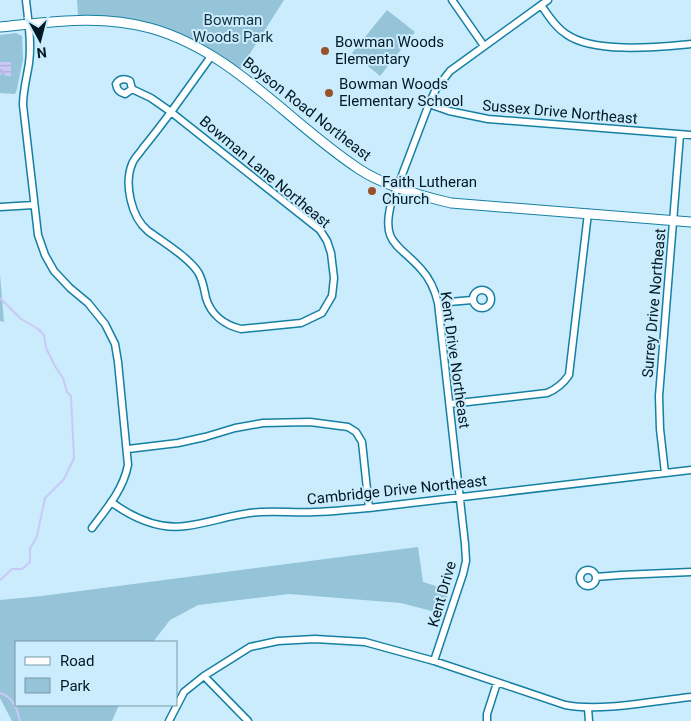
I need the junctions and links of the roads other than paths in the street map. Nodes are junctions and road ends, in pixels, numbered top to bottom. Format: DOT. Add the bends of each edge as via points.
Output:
graph roads {
  1 [pos="26,0"];
  2 [pos="452,0"];
  3 [pos="548,0"];
  4 [pos="541,5"];
  5 [pos="28,24"];
  6 [pos="0,27"];
  7 [pos="691,44"];
  8 [pos="484,46"];
  9 [pos="212,56"];
  10 [pos="132,89"];
  11 [pos="429,104"];
  12 [pos="171,112"];
  13 [pos="680,135"];
  14 [pos="691,135"];
  15 [pos="397,187"];
  16 [pos="34,205"];
  17 [pos="0,208"];
  18 [pos="588,213"];
  19 [pos="674,221"];
  20 [pos="691,222"];
  21 [pos="472,300"];
  22 [pos="438,303"];
  23 [pos="450,404"];
  24 [pos="128,449"];
  25 [pos="691,470"];
  26 [pos="665,473"];
  27 [pos="459,497"];
  28 [pos="111,502"];
  29 [pos="369,508"];
  30 [pos="92,528"];
  31 [pos="464,533"];
  32 [pos="691,572"];
  33 [pos="596,577"];
  34 [pos="434,661"];
  35 [pos="204,676"];
  36 [pos="497,683"];
  37 [pos="691,697"];
  38 [pos="178,704"];
  39 [pos="177,706"];
  40 [pos="588,708"];
  41 [pos="170,721"];
  42 [pos="248,721"];
  43 [pos="487,721"];
  44 [pos="589,721"];
  1 -- 5 [label="street"];
  2 -- 8 [label="street"];
  3 -- 4 [label="street, Kent Drive Northeast"];
  4 -- 7 [label="street" via="567,36 583,42 643,48"];
  4 -- 8 [label="street, Kent Drive Northeast"];
  5 -- 6 [label="main road, Boyson Road Northeast"];
  5 -- 9 [label="main road, Boyson Road Northeast" via="77,19 112,20 169,34"];
  5 -- 16 [label="street" via="29,63 23,105"];
  8 -- 11 [label="street, Kent Drive Northeast" via="450,71"];
  9 -- 12 [label="street, Bowman Lane Northeast"];
  9 -- 15 [label="main road, Boyson Road Northeast" via="239,73 323,144 360,170"];
  10 -- 12 [label="street"];
  11 -- 13 [label="street, Sussex Drive Northeast" via="488,119"];
  11 -- 15 [label="street, Kent Drive Northeast"];
  12 -- 12 [label="street, Bowman Lane Northeast" via="320,230 331,253 334,278 332,296 322,312 301,324 251,329 232,326 213,311 198,271 145,228 131,199 129,178 132,163"];
  13 -- 14 [label="street, Sussex Drive Northeast"];
  13 -- 19 [label="street, Surrey Drive Northeast"];
  15 -- 18 [label="main road, Boyson Road Northeast" via="451,203"];
  15 -- 22 [label="street, Kent Drive Northeast" via="388,216 392,241 430,281"];
  16 -- 17 [label="street"];
  16 -- 24 [label="street" via="38,235 54,271 88,303 114,344"];
  18 -- 19 [label="main road, Boyson Road Northeast"];
  18 -- 23 [label="street" via="569,375 564,382 547,392"];
  19 -- 20 [label="main road, Boyson Road Northeast"];
  19 -- 26 [label="street, Surrey Drive Northeast" via="659,396"];
  21 -- 22 [label="street"];
  22 -- 23 [label="street, Kent Drive Northeast"];
  23 -- 27 [label="street, Kent Drive Northeast"];
  24 -- 28 [label="street" via="126,477"];
  24 -- 29 [label="street" via="178,443 263,423 310,422 348,427 362,442"];
  25 -- 26 [label="street, Cambridge Drive Northeast"];
  26 -- 27 [label="street, Cambridge Drive Northeast"];
  27 -- 29 [label="street, Cambridge Drive Northeast"];
  27 -- 31 [label="street, Kent Drive Northeast"];
  28 -- 29 [label="street, Cambridge Drive Northeast" via="143,521 164,526 186,526 260,512"];
  28 -- 30 [label="street"];
  31 -- 34 [label="street, Kent Drive" via="466,561 463,574"];
  32 -- 33 [label="street"];
  34 -- 35 [label="street" via="365,642 278,641 250,647"];
  34 -- 36 [label="street"];
  35 -- 38 [label="street" via="184,692"];
  35 -- 42 [label="street"];
  36 -- 40 [label="street" via="565,705"];
  36 -- 43 [label="street"];
  37 -- 40 [label="street"];
  39 -- 41 [label="street"];
  40 -- 44 [label="street"];
}
